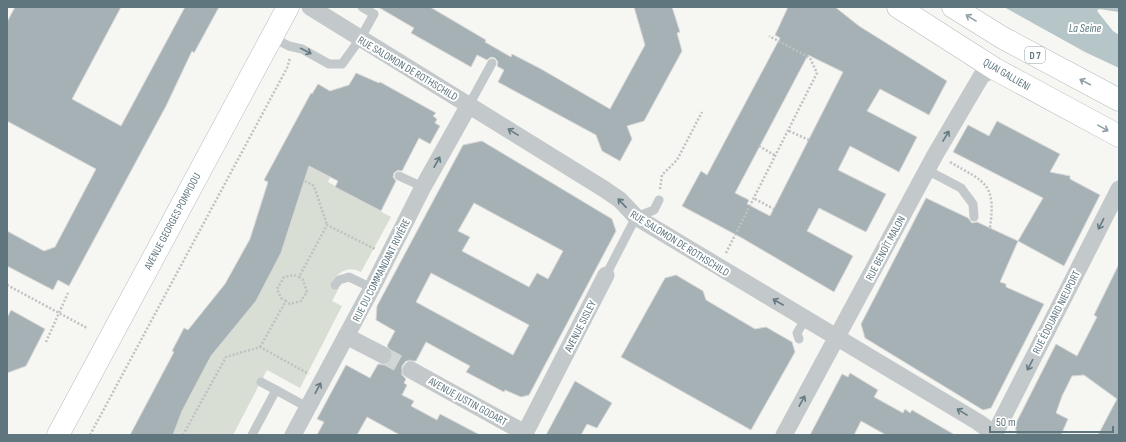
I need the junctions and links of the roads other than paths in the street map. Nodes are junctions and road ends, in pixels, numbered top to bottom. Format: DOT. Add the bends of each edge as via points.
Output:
graph roads {
  1 [pos="288,7"];
  2 [pos="310,7"];
  3 [pos="362,7"];
  4 [pos="898,7"];
  5 [pos="953,7"];
  6 [pos="360,40"];
  7 [pos="280,42"];
  8 [pos="492,63"];
  9 [pos="995,69"];
  10 [pos="1119,100"];
  11 [pos="469,105"];
  12 [pos="1119,136"];
  13 [pos="927,170"];
  14 [pos="399,176"];
  15 [pos="423,187"];
  16 [pos="1119,189"];
  17 [pos="659,200"];
  18 [pos="636,217"];
  19 [pos="974,218"];
  20 [pos="606,275"];
  21 [pos="335,285"];
  22 [pos="372,288"];
  23 [pos="806,318"];
  24 [pos="346,336"];
  25 [pos="837,337"];
  26 [pos="799,339"];
  27 [pos="383,355"];
  28 [pos="411,370"];
  29 [pos="261,382"];
  30 [pos="276,390"];
  31 [pos="308,408"];
  32 [pos="524,434"];
  33 [pos="58,435"];
  34 [pos="252,435"];
  35 [pos="293,435"];
  36 [pos="784,435"];
  37 [pos="995,435"];
  1 -- 7 [label="street, AVENUE GEORGES POMPIDOU"];
  2 -- 6 [label="street, RUE SALOMON DE ROTHSCHILD"];
  3 -- 6 [label="lane" via="374,14"];
  4 -- 9 [label="street, QUAI GALLIENI"];
  10 -- 5 [label="street, D 7, one-way" via="1003,38"];
  7 -- 6 [label="lane, one-way" via="302,49 329,64 342,64"];
  6 -- 11 [label="street, RUE SALOMON DE ROTHSCHILD"];
  7 -- 33 [label="street, AVENUE GEORGES POMPIDOU"];
  8 -- 11 [label="lane"];
  9 -- 12 [label="street, QUAI GALLIENI, one-way"];
  13 -- 9 [label="street, RUE BENOÎT MALON, one-way" via="982,75"];
  15 -- 11 [label="street, RUE DU COMMANDANT RIVIÈRE, one-way"];
  18 -- 11 [label="street, RUE SALOMON DE ROTHSCHILD, one-way" via="620,200 604,189"];
  13 -- 19 [label="lane" via="961,188 973,204"];
  13 -- 25 [label="street, RUE BENOÎT MALON"];
  14 -- 15 [label="lane"];
  15 -- 22 [label="street, RUE DU COMMANDANT RIVIÈRE"];
  16 -- 37 [label="street, RUE ÉDOUARD NIEUPORT, one-way"];
  17 -- 18 [label="lane" via="654,210"];
  18 -- 20 [label="lane, AVENUE SISLEY"];
  23 -- 18 [label="street, RUE SALOMON DE ROTHSCHILD, one-way"];
  20 -- 32 [label="street, AVENUE SISLEY"];
  21 -- 22 [label="lane" via="339,280 349,277"];
  22 -- 24 [label="street, RUE DU COMMANDANT RIVIÈRE"];
  23 -- 25 [label="street, RUE SALOMON DE ROTHSCHILD"];
  23 -- 26 [label="lane" via="797,333"];
  24 -- 27 [label="street"];
  31 -- 24 [label="street, RUE DU COMMANDANT RIVIÈRE, one-way"];
  36 -- 25 [label="street, RUE BENOÎT MALON, one-way"];
  37 -- 25 [label="street, RUE SALOMON DE ROTHSCHILD, one-way" via="978,422"];
  28 -- 32 [label="street, AVENUE JUSTIN GODART"];
  29 -- 30 [label="lane"];
  30 -- 31 [label="lane"];
  30 -- 34 [label="lane"];
  31 -- 35 [label="street, RUE DU COMMANDANT RIVIÈRE"];
}
